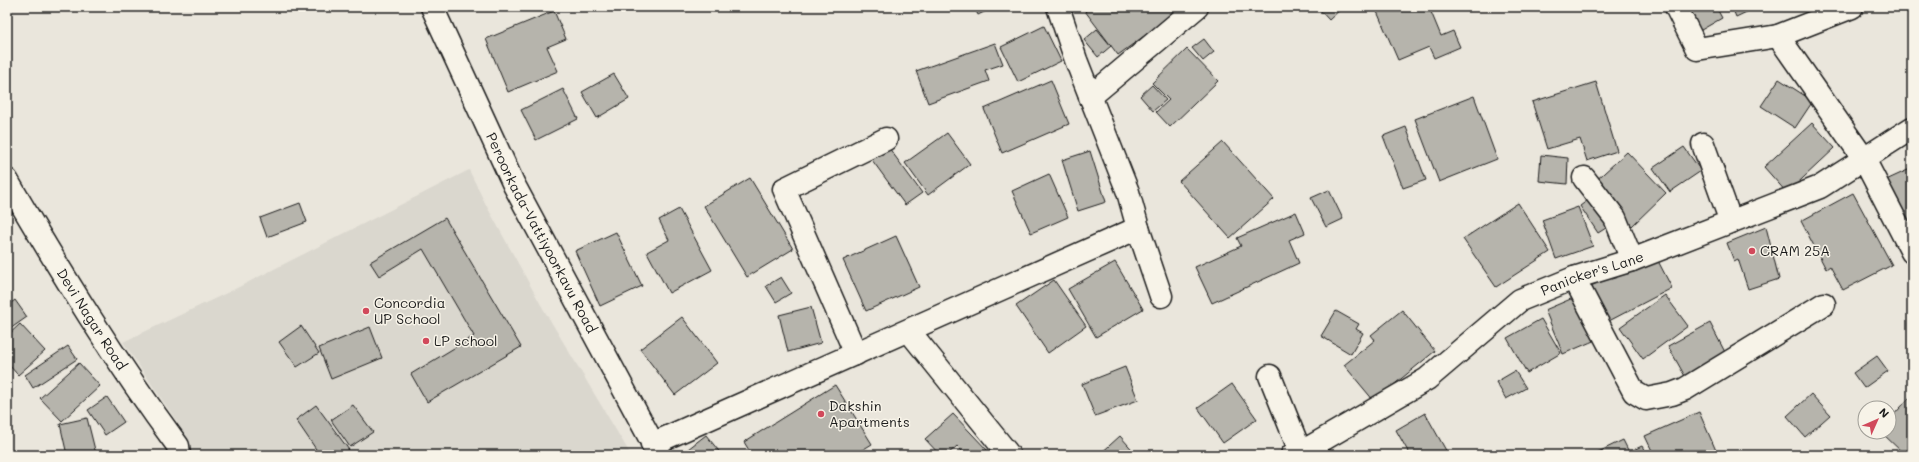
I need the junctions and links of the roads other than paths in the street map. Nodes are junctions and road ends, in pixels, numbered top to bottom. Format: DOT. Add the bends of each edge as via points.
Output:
graph roads {
  1 [pos="432,7"];
  2 [pos="1058,7"];
  3 [pos="1197,7"];
  4 [pos="1676,7"];
  5 [pos="1852,7"];
  6 [pos="1778,36"];
  7 [pos="1090,97"];
  8 [pos="1912,128"];
  9 [pos="886,139"];
  10 [pos="1703,144"];
  11 [pos="1864,159"];
  12 [pos="1584,178"];
  13 [pos="7,180"];
  14 [pos="1731,222"];
  15 [pos="1138,228"];
  16 [pos="1912,252"];
  17 [pos="1632,260"];
  18 [pos="1574,278"];
  19 [pos="1161,296"];
  20 [pos="1824,304"];
  21 [pos="909,331"];
  22 [pos="856,354"];
  23 [pos="1270,376"];
  24 [pos="656,450"];
  25 [pos="1296,453"];
  26 [pos="179,455"];
  27 [pos="1009,455"];
  1 -- 24 [label="street, Peroorkada-Vattiyoorkavu Road" via="514,185"];
  2 -- 7 [label="street"];
  3 -- 7 [label="street"];
  4 -- 6 [label="street" via="1697,49"];
  5 -- 6 [label="street"];
  6 -- 11 [label="street"];
  7 -- 15 [label="street" via="1128,192"];
  8 -- 11 [label="street, Panicker's Lane"];
  9 -- 22 [label="street" via="784,189"];
  10 -- 14 [label="street"];
  11 -- 14 [label="street, Panicker's Lane" via="1820,188"];
  11 -- 16 [label="street"];
  12 -- 17 [label="street" via="1616,218"];
  13 -- 26 [label="street, Devi Nagar Road" via="80,302 141,396 178,446"];
  14 -- 17 [label="street, Panicker's Lane"];
  15 -- 19 [label="street"];
  15 -- 21 [label="street"];
  17 -- 18 [label="street, Panicker's Lane"];
  18 -- 20 [label="street" via="1634,392 1646,399 1685,389"];
  18 -- 25 [label="street, Panicker's Lane" via="1520,300 1427,379"];
  21 -- 22 [label="street"];
  21 -- 27 [label="street"];
  22 -- 24 [label="street"];
  23 -- 25 [label="street"];
}
